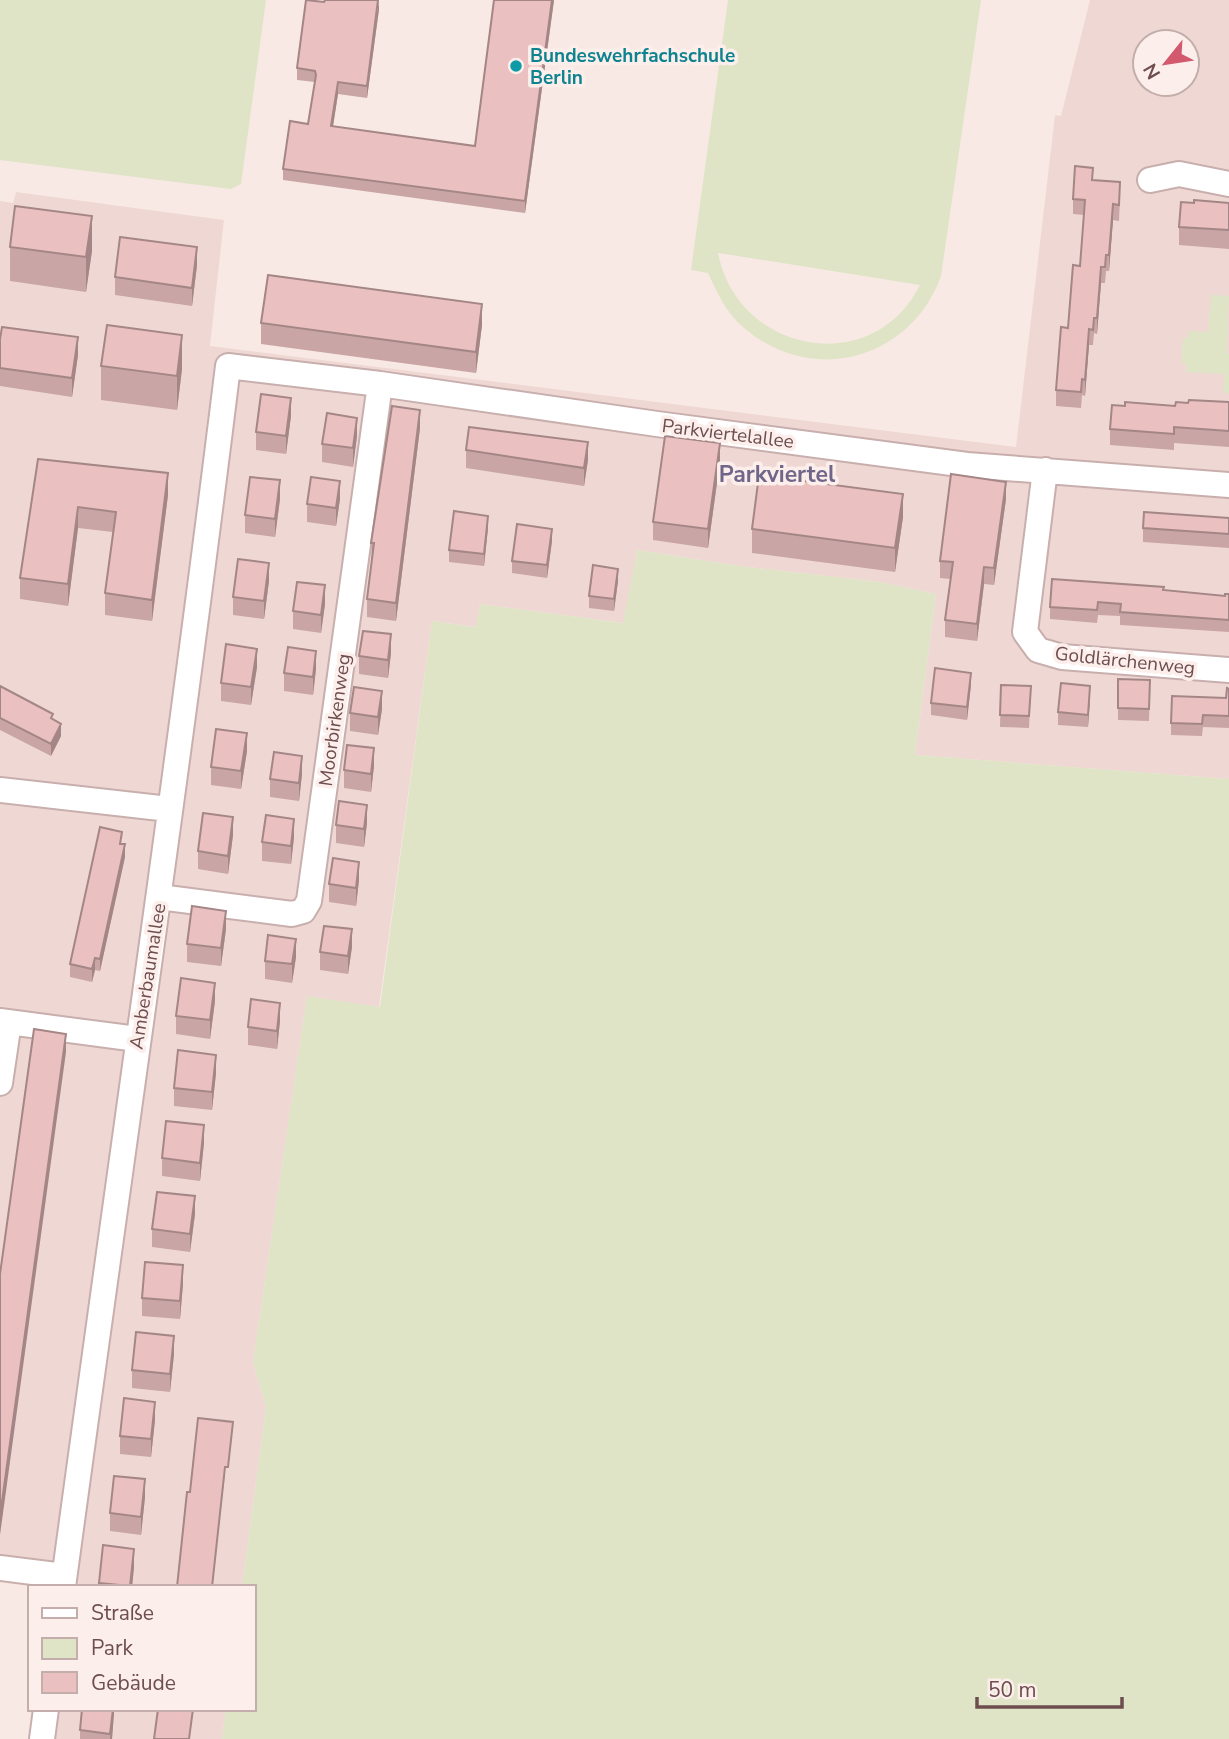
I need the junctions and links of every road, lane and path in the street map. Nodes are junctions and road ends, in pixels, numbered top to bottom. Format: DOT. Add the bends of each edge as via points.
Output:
graph roads {
  1 [pos="1150,180"];
  2 [pos="1229,184"];
  3 [pos="228,366"];
  4 [pos="380,384"];
  5 [pos="1045,470"];
  6 [pos="1229,485"];
  7 [pos="1229,670"];
  8 [pos="0,789"];
  9 [pos="169,809"];
  10 [pos="159,897"];
  11 [pos="4,1022"];
  12 [pos="137,1039"];
  13 [pos="0,1083"];
  14 [pos="0,1568"];
  15 [pos="64,1581"];
  16 [pos="46,1711"];
  17 [pos="42,1739"];
  1 -- 2 [label="street" via="1179,174"];
  3 -- 4 [label="street, Parkviertelallee"];
  3 -- 9 [label="street, Amberbaumallee"];
  4 -- 5 [label="street, Parkviertelallee" via="967,465"];
  4 -- 10 [label="street, Moorbirkenweg" via="309,901 303,911 292,914"];
  5 -- 6 [label="street, Parkviertelallee"];
  5 -- 7 [label="street, Goldlärchenweg" via="1025,632 1038,650 1062,657"];
  8 -- 9 [label="street"];
  9 -- 10 [label="street, Amberbaumallee"];
  10 -- 12 [label="street, Amberbaumallee"];
  11 -- 12 [label="street"];
  11 -- 13 [label="street"];
  12 -- 15 [label="street, Amberbaumallee"];
  14 -- 15 [label="street"];
  16 -- 17 [label="street"];
}
